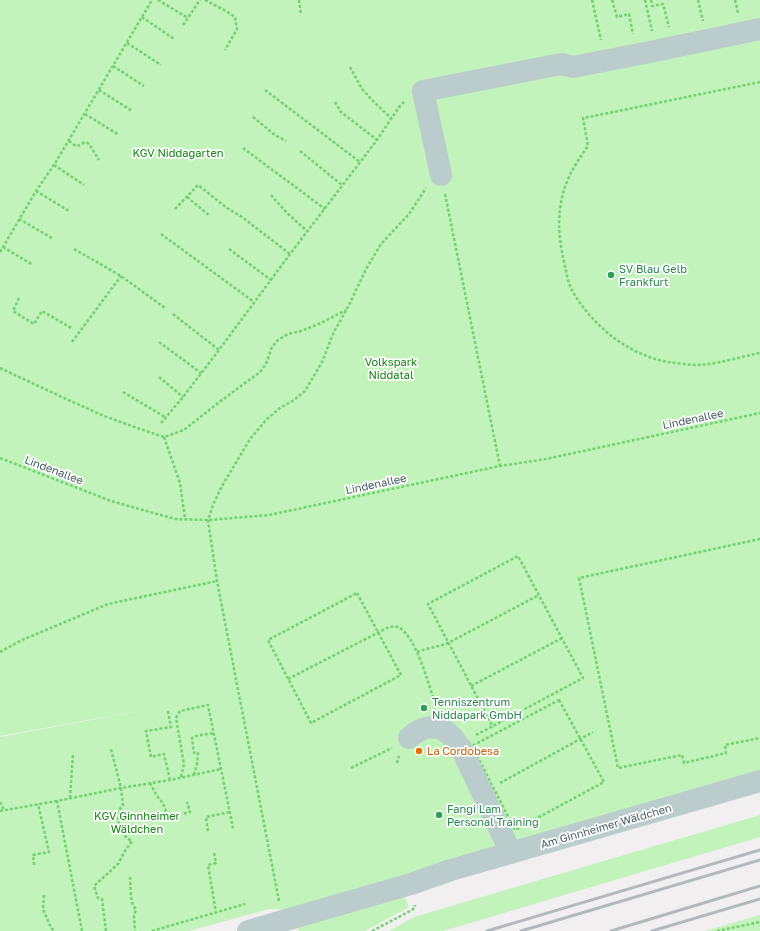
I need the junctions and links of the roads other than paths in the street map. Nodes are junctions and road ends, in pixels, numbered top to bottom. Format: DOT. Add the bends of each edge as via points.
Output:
graph roads {
  1 [pos="760,29"];
  2 [pos="440,171"];
  3 [pos="403,742"];
  4 [pos="760,781"];
  5 [pos="511,853"];
  6 [pos="248,931"];
  1 -- 2 [label="street" via="573,67 561,64 424,91"];
  3 -- 5 [label="street" via="423,728 440,728 448,734 491,787"];
  4 -- 5 [label="street, Am Ginnheimer Wäldchen"];
  5 -- 6 [label="street, Am Ginnheimer Wäldchen"];
}
